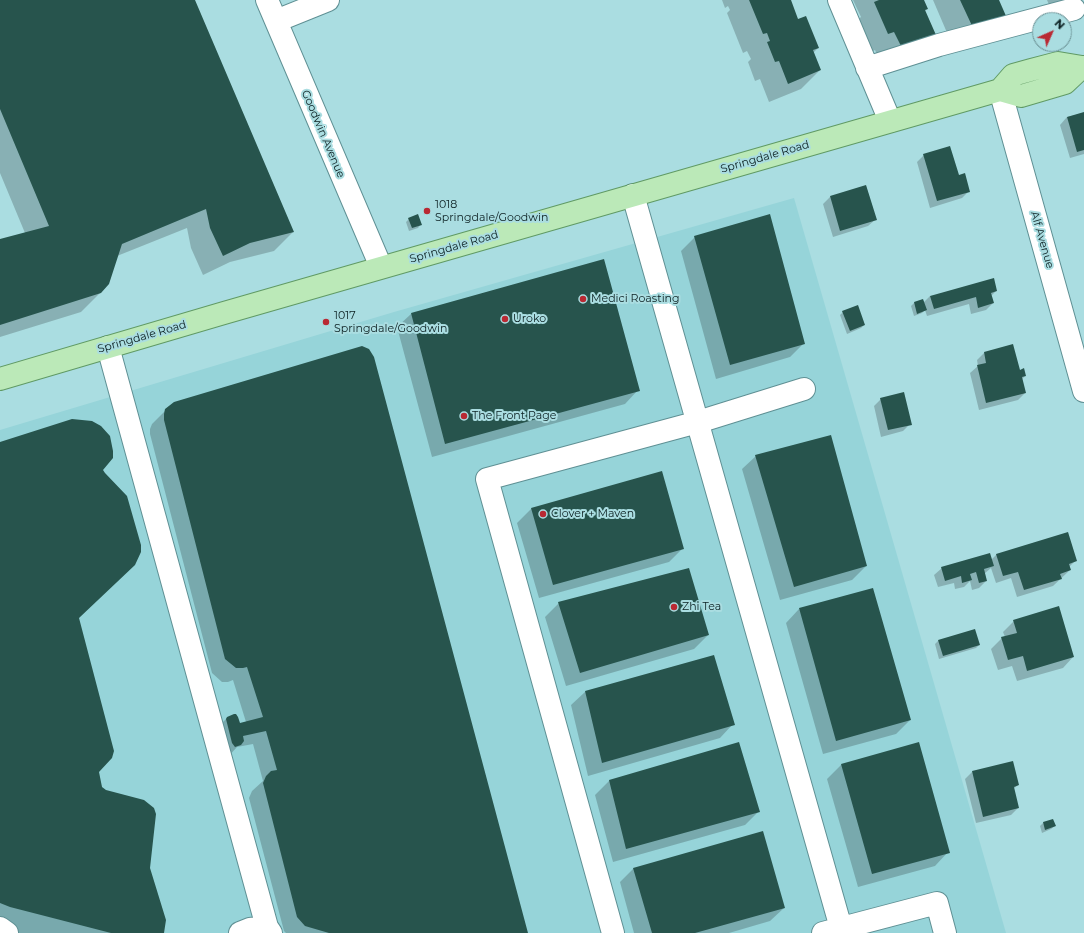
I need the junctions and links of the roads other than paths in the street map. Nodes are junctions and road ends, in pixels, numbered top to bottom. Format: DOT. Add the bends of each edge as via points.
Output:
graph roads {
  1 [pos="266,0"];
  2 [pos="328,0"];
  3 [pos="839,0"];
  4 [pos="1074,9"];
  5 [pos="276,21"];
  6 [pos="1083,67"];
  7 [pos="867,68"];
  8 [pos="1000,90"];
  9 [pos="890,121"];
  10 [pos="633,195"];
  11 [pos="381,267"];
  12 [pos="108,347"];
  13 [pos="0,379"];
  14 [pos="804,390"];
  15 [pos="1084,391"];
  16 [pos="698,422"];
  17 [pos="0,928"];
  18 [pos="269,930"];
  19 [pos="832,930"];
  20 [pos="6,933"];
  21 [pos="240,933"];
  22 [pos="613,933"];
  23 [pos="945,933"];
  1 -- 5 [label="street, Goodwin Avenue"];
  2 -- 5 [label="street"];
  3 -- 7 [label="street"];
  4 -- 7 [label="street"];
  5 -- 11 [label="street, Goodwin Avenue"];
  6 -- 8 [label="main road" via="1058,63 1013,75"];
  7 -- 9 [label="street"];
  8 -- 9 [label="main road, Springdale Road"];
  8 -- 15 [label="street, Alf Avenue"];
  9 -- 10 [label="main road, Springdale Road"];
  10 -- 11 [label="main road, Springdale Road"];
  10 -- 16 [label="street"];
  11 -- 12 [label="main road, Springdale Road"];
  12 -- 13 [label="main road, Springdale Road"];
  12 -- 18 [label="street"];
  14 -- 16 [label="street"];
  16 -- 19 [label="street"];
  16 -- 22 [label="street" via="487,479"];
  17 -- 20 [label="street"];
  18 -- 21 [label="street" via="250,929"];
  19 -- 23 [label="street" via="937,903"];
}
